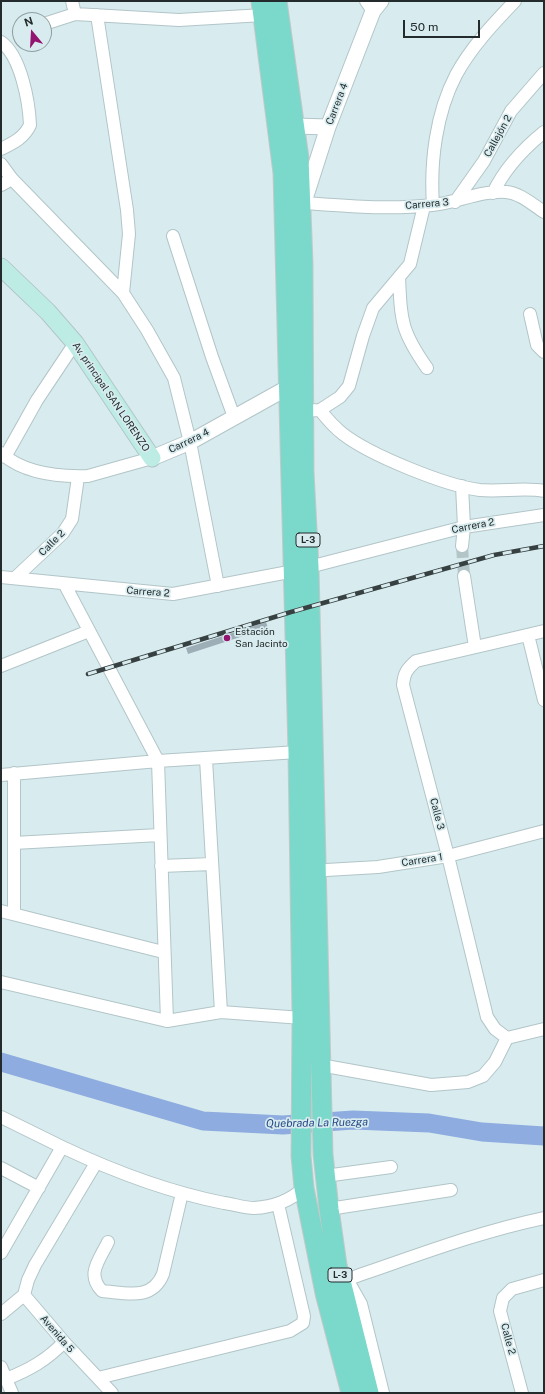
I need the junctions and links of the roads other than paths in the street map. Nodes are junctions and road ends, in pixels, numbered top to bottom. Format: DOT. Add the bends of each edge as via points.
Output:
graph roads {
  1 [pos="72,1"];
  2 [pos="277,1"];
  3 [pos="510,3"];
  4 [pos="373,4"];
  5 [pos="262,8"];
  6 [pos="75,14"];
  7 [pos="97,15"];
  8 [pos="52,21"];
  9 [pos="1,42"];
  10 [pos="544,73"];
  11 [pos="295,126"];
  12 [pos="328,127"];
  13 [pos="544,132"];
  14 [pos="324,142"];
  15 [pos="1,149"];
  16 [pos="299,158"];
  17 [pos="1,164"];
  18 [pos="283,173"];
  19 [pos="12,179"];
  20 [pos="1,185"];
  21 [pos="493,193"];
  22 [pos="455,202"];
  23 [pos="429,206"];
  24 [pos="302,207"];
  25 [pos="544,212"];
  26 [pos="173,236"];
  27 [pos="1,268"];
  28 [pos="399,277"];
  29 [pos="123,294"];
  30 [pos="530,314"];
  31 [pos="74,343"];
  32 [pos="544,352"];
  33 [pos="426,368"];
  34 [pos="295,386"];
  35 [pos="304,411"];
  36 [pos="234,417"];
  37 [pos="190,442"];
  38 [pos="3,455"];
  39 [pos="152,458"];
  40 [pos="78,477"];
  41 [pos="462,486"];
  42 [pos="544,491"];
  43 [pos="544,514"];
  44 [pos="464,527"];
  45 [pos="462,546"];
  46 [pos="302,569"];
  47 [pos="464,576"];
  48 [pos="1,577"];
  49 [pos="15,578"];
  50 [pos="65,585"];
  51 [pos="218,586"];
  52 [pos="89,631"];
  53 [pos="544,631"];
  54 [pos="528,635"];
  55 [pos="475,647"];
  56 [pos="1,666"];
  57 [pos="544,700"];
  58 [pos="298,752"];
  59 [pos="206,758"];
  60 [pos="158,761"];
  61 [pos="14,773"];
  62 [pos="1,775"];
  63 [pos="544,831"];
  64 [pos="159,835"];
  65 [pos="14,843"];
  66 [pos="448,856"];
  67 [pos="212,864"];
  68 [pos="161,866"];
  69 [pos="307,871"];
  70 [pos="1,911"];
  71 [pos="14,914"];
  72 [pos="164,952"];
  73 [pos="1,982"];
  74 [pos="221,1012"];
  75 [pos="302,1018"];
  76 [pos="168,1020"];
  77 [pos="544,1029"];
  78 [pos="507,1038"];
  79 [pos="320,1073"];
  80 [pos="1,1117"];
  81 [pos="62,1147"];
  82 [pos="96,1163"];
  83 [pos="391,1167"];
  84 [pos="1,1168"];
  85 [pos="325,1176"];
  86 [pos="39,1188"];
  87 [pos="304,1188"];
  88 [pos="451,1190"];
  89 [pos="182,1193"];
  90 [pos="278,1204"];
  91 [pos="329,1209"];
  92 [pos="544,1218"];
  93 [pos="108,1242"];
  94 [pos="1,1253"];
  95 [pos="342,1272"];
  96 [pos="544,1280"];
  97 [pos="24,1295"];
  98 [pos="1,1314"];
  99 [pos="64,1342"];
  100 [pos="1,1368"];
  101 [pos="98,1378"];
  102 [pos="6,1379"];
  103 [pos="12,1393"];
  104 [pos="112,1393"];
  105 [pos="352,1393"];
  106 [pos="369,1393"];
  107 [pos="383,1393"];
  108 [pos="522,1393"];
  1 -- 6 [label="street"];
  2 -- 11 [label="main road, L-3"];
  3 -- 23 [label="street" via="456,75 446,100 432,164"];
  4 -- 12 [label="street, Carrera 4"];
  5 -- 7 [label="street" via="179,20"];
  5 -- 18 [label="main road, L-3"];
  6 -- 7 [label="street"];
  6 -- 8 [label="street"];
  7 -- 29 [label="street" via="128,216 129,234"];
  9 -- 15 [label="street" via="10,50 16,62 30,125 19,139"];
  10 -- 22 [label="street, Callejón 2" via="511,111 484,161"];
  11 -- 12 [label="street"];
  11 -- 16 [label="main road, L-3"];
  12 -- 14 [label="street, Carrera 4"];
  13 -- 21 [label="street" via="524,149 501,177"];
  14 -- 16 [label="street"];
  14 -- 24 [label="street, Carrera 4"];
  16 -- 18 [label="street"];
  16 -- 24 [label="main road, L-3"];
  17 -- 19 [label="street"];
  18 -- 34 [label="main road, L-3"];
  19 -- 20 [label="street"];
  19 -- 29 [label="street"];
  21 -- 22 [label="street, Carrera 3"];
  21 -- 25 [label="street, Carrera 3" via="508,192"];
  22 -- 23 [label="street, Carrera 3"];
  23 -- 24 [label="street, Carrera 3"];
  23 -- 28 [label="street" via="410,264"];
  24 -- 34 [label="main road, L-3" via="304,264"];
  26 -- 36 [label="street"];
  27 -- 31 [label="main road, Av. principal SAN LORENZO" via="48,312"];
  28 -- 33 [label="street" via="402,324"];
  28 -- 35 [label="street" via="373,308 349,386 340,397"];
  29 -- 37 [label="street" via="174,378"];
  30 -- 32 [label="street" via="537,345"];
  31 -- 38 [label="street"];
  31 -- 39 [label="main road, Av. principal SAN LORENZO"];
  34 -- 35 [label="main road, L-3"];
  34 -- 36 [label="street, Carrera 4"];
  35 -- 41 [label="street" via="364,447 403,465"];
  35 -- 46 [label="main road, L-3"];
  36 -- 37 [label="street, Carrera 4"];
  37 -- 39 [label="street, Carrera 4"];
  37 -- 51 [label="street"];
  38 -- 40 [label="street, Carrera 4" via="23,468 41,473"];
  39 -- 40 [label="street, Carrera 4"];
  40 -- 49 [label="street, Calle 2" via="72,519 63,533"];
  41 -- 42 [label="street" via="492,490"];
  41 -- 44 [label="street"];
  43 -- 44 [label="street, Carrera 2"];
  44 -- 45 [label="street"];
  44 -- 46 [label="street, Carrera 2"];
  46 -- 51 [label="street, Carrera 2"];
  46 -- 58 [label="main road, L-3"];
  46 -- 69 [label="main road, L-3"];
  47 -- 55 [label="street"];
  48 -- 49 [label="street, Carrera 2"];
  49 -- 50 [label="street, Carrera 2"];
  50 -- 51 [label="street, Carrera 2" via="173,594"];
  50 -- 52 [label="street"];
  52 -- 56 [label="street"];
  52 -- 60 [label="street"];
  53 -- 54 [label="street, Calle 3"];
  54 -- 55 [label="street, Calle 3"];
  54 -- 57 [label="street"];
  55 -- 66 [label="street, Calle 3" via="416,661 404,675 403,685"];
  58 -- 59 [label="street"];
  58 -- 69 [label="main road, L-3"];
  59 -- 60 [label="street"];
  59 -- 67 [label="street"];
  60 -- 61 [label="street"];
  60 -- 64 [label="street"];
  61 -- 62 [label="street"];
  61 -- 65 [label="street"];
  63 -- 66 [label="street, Carrera 1"];
  64 -- 65 [label="street"];
  64 -- 68 [label="street"];
  65 -- 71 [label="street"];
  66 -- 69 [label="street, Carrera 1" via="378,867"];
  66 -- 78 [label="street, Calle 3" via="487,1017 495,1029"];
  67 -- 68 [label="street"];
  67 -- 74 [label="street"];
  68 -- 72 [label="street"];
  69 -- 75 [label="main road, L-3"];
  69 -- 79 [label="main road, L-3"];
  70 -- 71 [label="street"];
  71 -- 72 [label="street"];
  72 -- 76 [label="street"];
  73 -- 76 [label="street"];
  74 -- 75 [label="street"];
  74 -- 76 [label="street"];
  75 -- 87 [label="main road, L-3" via="300,1080"];
  77 -- 78 [label="street"];
  78 -- 79 [label="street" via="495,1062 483,1076 468,1082 425,1085"];
  79 -- 85 [label="main road, L-3"];
  80 -- 81 [label="street"];
  81 -- 82 [label="street"];
  81 -- 86 [label="street"];
  82 -- 89 [label="street"];
  82 -- 97 [label="street" via="35,1265"];
  83 -- 85 [label="street"];
  84 -- 86 [label="street"];
  85 -- 91 [label="main road, L-3"];
  86 -- 94 [label="street"];
  87 -- 90 [label="street" via="292,1198"];
  87 -- 105 [label="main road, L-3" via="325,1293"];
  88 -- 91 [label="street"];
  89 -- 90 [label="street" via="252,1208"];
  89 -- 93 [label="street" via="163,1274 160,1283 153,1289 141,1294 102,1291 96,1284 93,1273"];
  90 -- 101 [label="street" via="304,1316 303,1323 290,1331"];
  91 -- 95 [label="main road, L-3"];
  92 -- 95 [label="street"];
  95 -- 106 [label="main road, L-3"];
  95 -- 107 [label="street" via="361,1304"];
  96 -- 108 [label="street, Calle 2" via="512,1289 503,1298 500,1311"];
  97 -- 98 [label="street"];
  97 -- 99 [label="street, Avenida 5"];
  99 -- 101 [label="street, Avenida 5"];
  99 -- 102 [label="street" via="38,1364"];
  100 -- 102 [label="street"];
  101 -- 104 [label="street, Avenida 5"];
  102 -- 103 [label="street"];
}
